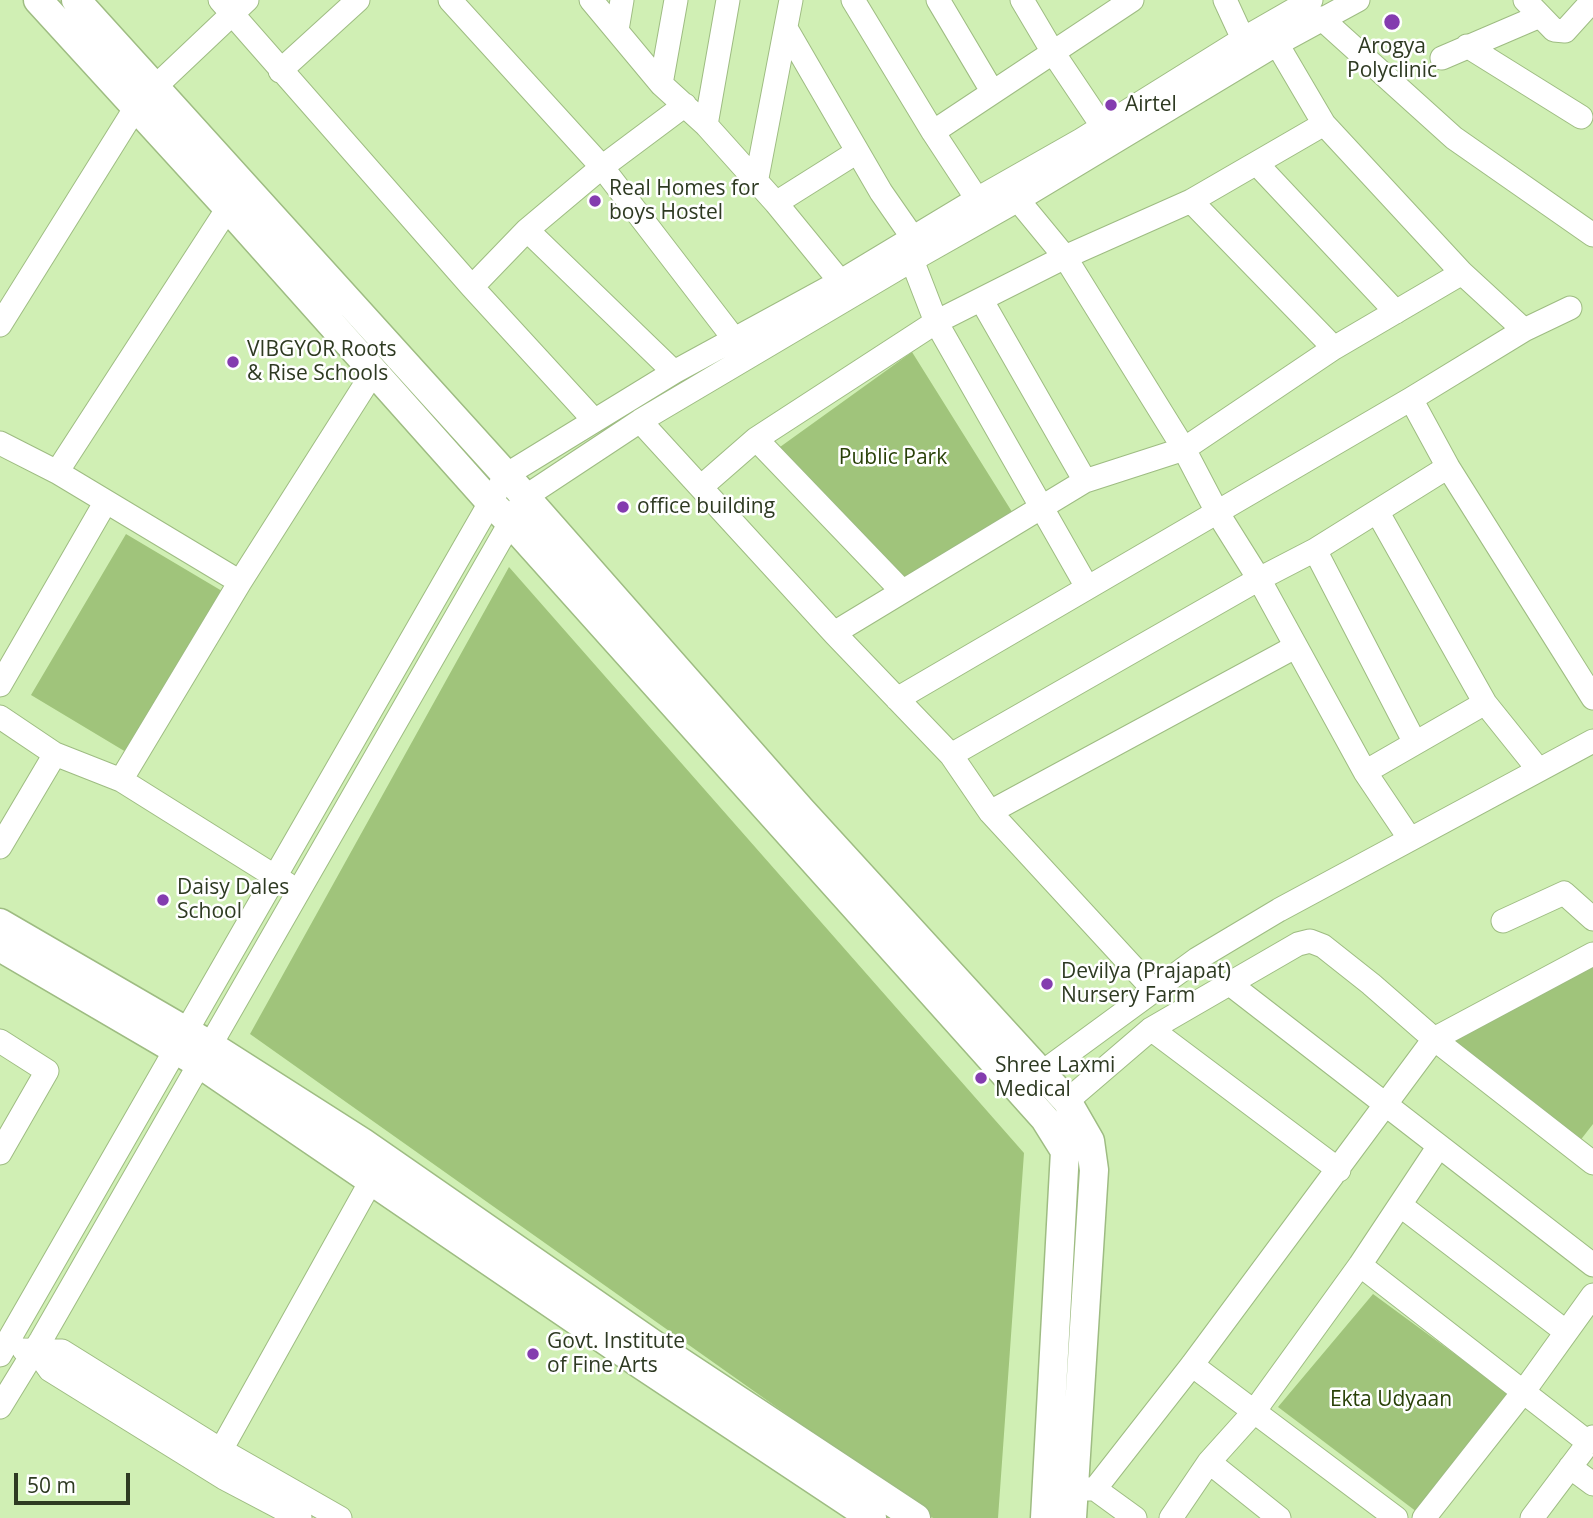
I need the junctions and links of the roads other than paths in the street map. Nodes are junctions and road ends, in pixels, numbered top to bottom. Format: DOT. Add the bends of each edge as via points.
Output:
graph roads {
  1 [pos="38,0"];
  2 [pos="76,0"];
  3 [pos="358,0"];
  4 [pos="450,0"];
  5 [pos="591,0"];
  6 [pos="622,0"];
  7 [pos="676,0"];
  8 [pos="728,0"];
  9 [pos="791,0"];
  10 [pos="853,0"];
  11 [pos="937,0"];
  12 [pos="1023,0"];
  13 [pos="1131,0"];
  14 [pos="1225,0"];
  15 [pos="1358,0"];
  16 [pos="1593,0"];
  17 [pos="233,5"];
  18 [pos="1532,8"];
  19 [pos="1316,9"];
  20 [pos="617,30"];
  21 [pos="787,30"];
  22 [pos="1243,39"];
  23 [pos="1277,44"];
  24 [pos="1467,46"];
  25 [pos="1054,54"];
  26 [pos="1442,58"];
  27 [pos="280,71"];
  28 [pos="661,83"];
  29 [pos="992,91"];
  30 [pos="146,97"];
  31 [pos="685,105"];
  32 [pos="1581,117"];
  33 [pos="1324,124"];
  34 [pos="706,125"];
  35 [pos="1103,127"];
  36 [pos="933,132"];
  37 [pos="857,152"];
  38 [pos="1257,164"];
  39 [pos="602,167"];
  40 [pos="756,183"];
  41 [pos="978,199"];
  42 [pos="1018,200"];
  43 [pos="1191,201"];
  44 [pos="776,203"];
  45 [pos="228,208"];
  46 [pos="527,230"];
  47 [pos="1593,235"];
  48 [pos="913,249"];
  49 [pos="1065,257"];
  50 [pos="1462,273"];
  51 [pos="472,287"];
  52 [pos="846,289"];
  53 [pos="982,300"];
  54 [pos="1570,308"];
  55 [pos="1396,312"];
  56 [pos="3,315"];
  57 [pos="936,322"];
  58 [pos="1524,330"];
  59 [pos="735,340"];
  60 [pos="1335,348"];
  61 [pos="374,371"];
  62 [pos="674,372"];
  63 [pos="1411,399"];
  64 [pos="593,419"];
  65 [pos="640,421"];
  66 [pos="756,439"];
  67 [pos="0,443"];
  68 [pos="1184,449"];
  69 [pos="1448,467"];
  70 [pos="57,472"];
  71 [pos="506,475"];
  72 [pos="1086,481"];
  73 [pos="701,487"];
  74 [pos="525,497"];
  75 [pos="490,502"];
  76 [pos="105,503"];
  77 [pos="1041,508"];
  78 [pos="1217,512"];
  79 [pos="1378,513"];
  80 [pos="510,522"];
  81 [pos="1315,550"];
  82 [pos="1259,579"];
  83 [pos="240,582"];
  84 [pos="1087,587"];
  85 [pos="902,591"];
  86 [pos="834,633"];
  87 [pos="1295,647"];
  88 [pos="0,685"];
  89 [pos="1593,698"];
  90 [pos="897,699"];
  91 [pos="1485,703"];
  92 [pos="0,717"];
  93 [pos="1593,741"];
  94 [pos="1415,743"];
  95 [pos="55,754"];
  96 [pos="951,755"];
  97 [pos="1538,768"];
  98 [pos="1365,772"];
  99 [pos="121,780"];
  100 [pos="990,812"];
  101 [pos="1410,839"];
  102 [pos="0,847"];
  103 [pos="275,877"];
  104 [pos="299,891"];
  105 [pos="1593,919"];
  106 [pos="1503,921"];
  107 [pos="0,923"];
  108 [pos="0,947"];
  109 [pos="1593,954"];
  110 [pos="1230,984"];
  111 [pos="1153,989"];
  112 [pos="1151,1029"];
  113 [pos="1434,1039"];
  114 [pos="0,1041"];
  115 [pos="180,1041"];
  116 [pos="205,1054"];
  117 [pos="1040,1074"];
  118 [pos="1067,1101"];
  119 [pos="1387,1105"];
  120 [pos="1439,1146"];
  121 [pos="1589,1152"];
  122 [pos="0,1153"];
  123 [pos="1339,1170"];
  124 [pos="371,1181"];
  125 [pos="1400,1205"];
  126 [pos="1360,1265"];
  127 [pos="1593,1265"];
  128 [pos="1593,1295"];
  129 [pos="1565,1331"];
  130 [pos="35,1349"];
  131 [pos="1,1353"];
  132 [pos="1192,1365"];
  133 [pos="1524,1391"];
  134 [pos="0,1407"];
  135 [pos="1254,1413"];
  136 [pos="1591,1440"];
  137 [pos="220,1450"];
  138 [pos="1209,1462"];
  139 [pos="1570,1467"];
  140 [pos="1593,1485"];
  141 [pos="1084,1489"];
  142 [pos="300,1518"];
  143 [pos="340,1518"];
  144 [pos="872,1518"];
  145 [pos="916,1518"];
  146 [pos="1045,1518"];
  147 [pos="1072,1518"];
  148 [pos="1135,1518"];
  149 [pos="1171,1518"];
  150 [pos="1279,1518"];
  151 [pos="1396,1518"];
  152 [pos="1424,1518"];
  153 [pos="1532,1518"];
  1 -- 30 [label="main road"];
  2 -- 30 [label="main road"];
  3 -- 27 [label="street"];
  4 -- 39 [label="street"];
  5 -- 20 [label="street"];
  6 -- 20 [label="street"];
  7 -- 28 [label="street"];
  8 -- 34 [label="street"];
  9 -- 21 [label="street"];
  10 -- 36 [label="street"];
  11 -- 29 [label="street"];
  12 -- 25 [label="street"];
  13 -- 25 [label="street"];
  14 -- 22 [label="street"];
  15 -- 19 [label="street"];
  16 -- 18 [label="street" via="1565,32 1554,30"];
  17 -- 27 [label="street"];
  17 -- 30 [label="street"];
  18 -- 24 [label="street"];
  19 -- 22 [label="street"];
  19 -- 23 [label="street"];
  19 -- 47 [label="street" via="1454,138"];
  20 -- 28 [label="street"];
  21 -- 37 [label="street"];
  21 -- 40 [label="street"];
  22 -- 35 [label="street"];
  23 -- 33 [label="street"];
  23 -- 42 [label="street"];
  24 -- 26 [label="street"];
  24 -- 32 [label="street"];
  25 -- 29 [label="street"];
  25 -- 35 [label="street"];
  27 -- 51 [label="street"];
  28 -- 31 [label="street"];
  29 -- 36 [label="street"];
  30 -- 45 [label="main road"];
  30 -- 56 [label="street"];
  30 -- 71 [label="main road"];
  31 -- 34 [label="street"];
  31 -- 39 [label="street"];
  33 -- 38 [label="street"];
  33 -- 50 [label="street"];
  34 -- 40 [label="street"];
  35 -- 41 [label="street"];
  36 -- 41 [label="street"];
  37 -- 44 [label="street"];
  37 -- 48 [label="street"];
  38 -- 43 [label="street"];
  38 -- 55 [label="street"];
  39 -- 46 [label="street"];
  39 -- 59 [label="street"];
  40 -- 44 [label="street"];
  41 -- 48 [label="street"];
  42 -- 48 [label="street"];
  42 -- 49 [label="street"];
  43 -- 49 [label="street"];
  43 -- 60 [label="street"];
  44 -- 52 [label="street"];
  45 -- 61 [label="main road"];
  45 -- 70 [label="street"];
  46 -- 51 [label="street"];
  46 -- 62 [label="street"];
  48 -- 52 [label="street"];
  48 -- 57 [label="street"];
  49 -- 53 [label="street"];
  49 -- 68 [label="street"];
  50 -- 55 [label="street"];
  50 -- 58 [label="street"];
  51 -- 64 [label="street"];
  52 -- 59 [label="street"];
  52 -- 65 [label="street"];
  53 -- 57 [label="street"];
  53 -- 72 [label="street"];
  54 -- 58 [label="street"];
  55 -- 60 [label="street"];
  57 -- 66 [label="street"];
  57 -- 77 [label="street"];
  58 -- 63 [label="street"];
  59 -- 62 [label="street"];
  60 -- 68 [label="street"];
  61 -- 75 [label="main road"];
  61 -- 83 [label="street"];
  62 -- 64 [label="street"];
  63 -- 69 [label="street"];
  63 -- 78 [label="street"];
  64 -- 71 [label="street"];
  65 -- 73 [label="street"];
  65 -- 74 [label="street"];
  66 -- 73 [label="street"];
  66 -- 85 [label="street"];
  67 -- 70 [label="street"];
  68 -- 72 [label="street"];
  68 -- 78 [label="street"];
  69 -- 79 [label="street"];
  69 -- 89 [label="street"];
  70 -- 76 [label="street"];
  71 -- 74 [label="main road"];
  71 -- 75 [label="street"];
  72 -- 77 [label="street"];
  73 -- 86 [label="street"];
  74 -- 80 [label="street"];
  74 -- 117 [label="main road"];
  75 -- 80 [label="main road"];
  75 -- 103 [label="street"];
  76 -- 83 [label="street"];
  76 -- 88 [label="street"];
  77 -- 84 [label="street"];
  77 -- 85 [label="street"];
  78 -- 82 [label="street"];
  78 -- 84 [label="street"];
  79 -- 81 [label="street"];
  79 -- 91 [label="street"];
  80 -- 104 [label="street"];
  80 -- 146 [label="main road" via="1045,1119 1065,1151"];
  81 -- 82 [label="street"];
  81 -- 94 [label="street"];
  82 -- 87 [label="street"];
  82 -- 96 [label="street"];
  83 -- 99 [label="street"];
  84 -- 90 [label="street"];
  85 -- 86 [label="street"];
  86 -- 90 [label="street"];
  87 -- 98 [label="street"];
  87 -- 100 [label="street"];
  90 -- 96 [label="street"];
  91 -- 94 [label="street"];
  91 -- 97 [label="street"];
  92 -- 95 [label="street"];
  93 -- 97 [label="street"];
  94 -- 98 [label="street"];
  95 -- 99 [label="street"];
  95 -- 102 [label="street"];
  96 -- 100 [label="street"];
  97 -- 101 [label="street"];
  98 -- 101 [label="street"];
  99 -- 103 [label="street"];
  100 -- 111 [label="street"];
  101 -- 111 [label="street" via="1279,910"];
  103 -- 104 [label="street"];
  103 -- 115 [label="street"];
  104 -- 116 [label="street"];
  105 -- 106 [label="street" via="1564,893"];
  107 -- 115 [label="main road"];
  108 -- 115 [label="main road"];
  109 -- 113 [label="street"];
  110 -- 112 [label="street"];
  110 -- 113 [label="street" via="1303,941 1317,943"];
  110 -- 119 [label="street"];
  111 -- 117 [label="street"];
  112 -- 118 [label="street"];
  112 -- 123 [label="street"];
  113 -- 119 [label="street"];
  113 -- 121 [label="street"];
  114 -- 122 [label="street" via="47,1070"];
  115 -- 116 [label="main road"];
  115 -- 131 [label="street"];
  116 -- 124 [label="main road"];
  116 -- 130 [label="street"];
  116 -- 145 [label="main road" via="362,1142 653,1344"];
  117 -- 118 [label="main road"];
  118 -- 141 [label="main road" via="1090,1141 1094,1170"];
  119 -- 120 [label="street"];
  119 -- 123 [label="street"];
  120 -- 125 [label="street"];
  120 -- 127 [label="street"];
  123 -- 132 [label="street"];
  124 -- 137 [label="street"];
  124 -- 144 [label="main road"];
  125 -- 126 [label="street"];
  125 -- 129 [label="street"];
  126 -- 133 [label="street"];
  126 -- 135 [label="street"];
  128 -- 129 [label="street"];
  129 -- 133 [label="street"];
  130 -- 131 [label="street"];
  130 -- 134 [label="street"];
  130 -- 137 [label="street" via="62,1351"];
  130 -- 142 [label="street" via="50,1370 223,1478"];
  132 -- 135 [label="street"];
  132 -- 141 [label="street"];
  133 -- 136 [label="street"];
  133 -- 152 [label="street"];
  135 -- 138 [label="street"];
  135 -- 151 [label="street"];
  136 -- 139 [label="street"];
  137 -- 143 [label="street"];
  138 -- 149 [label="street"];
  138 -- 150 [label="street"];
  139 -- 140 [label="street"];
  139 -- 153 [label="street"];
  141 -- 147 [label="main road"];
  141 -- 148 [label="street"];
}
